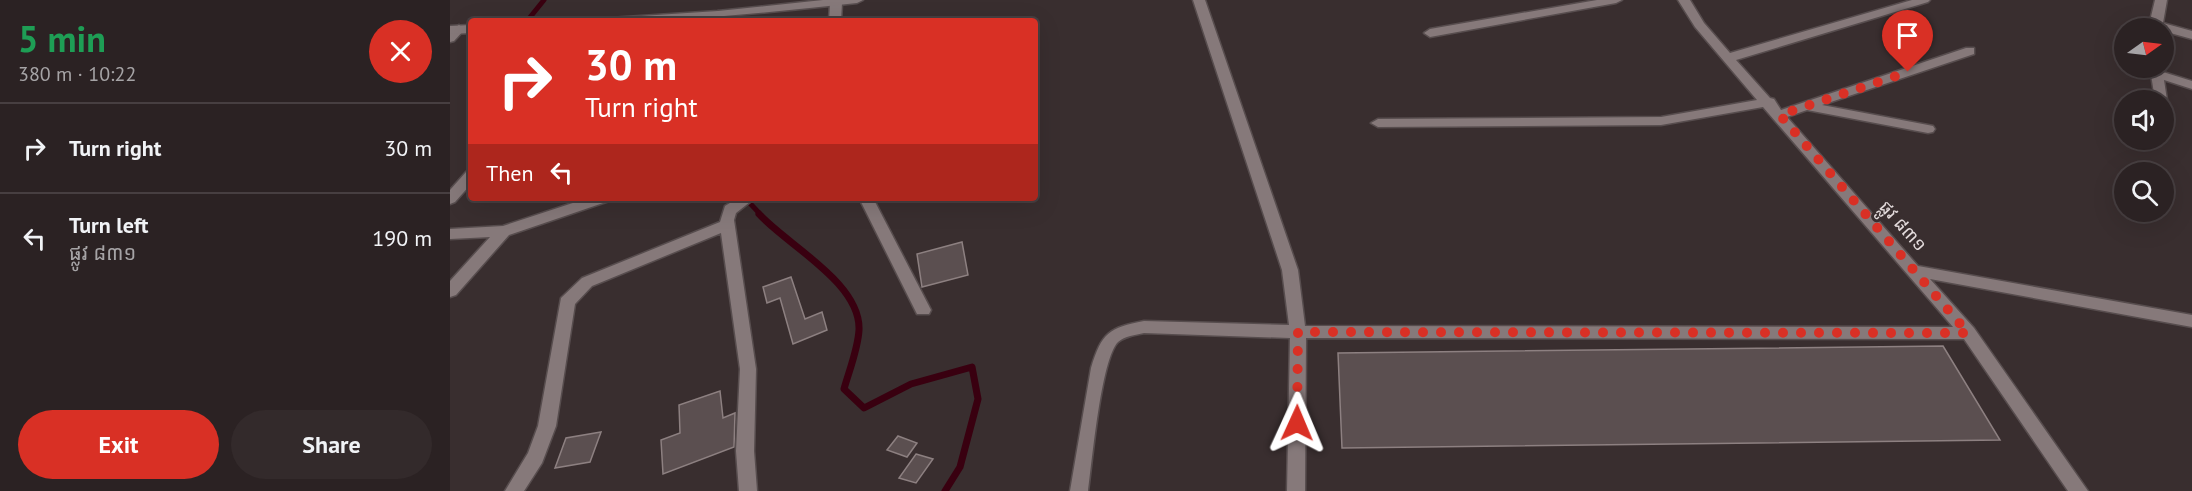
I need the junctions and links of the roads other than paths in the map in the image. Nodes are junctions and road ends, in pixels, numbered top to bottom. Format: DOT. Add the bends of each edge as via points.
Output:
graph roads {
  1 [pos="857,0"];
  2 [pos="1199,0"];
  3 [pos="1616,0"];
  4 [pos="1684,0"];
  5 [pos="1924,0"];
  6 [pos="2161,0"];
  7 [pos="837,3"];
  8 [pos="717,18"];
  9 [pos="835,18"];
  10 [pos="2158,18"];
  11 [pos="2174,32"];
  12 [pos="1430,33"];
  13 [pos="2192,36"];
  14 [pos="1970,51"];
  15 [pos="1728,58"];
  16 [pos="2174,78"];
  17 [pos="2192,85"];
  18 [pos="1769,102"];
  19 [pos="1804,106"];
  20 [pos="1780,115"];
  21 [pos="1378,123"];
  22 [pos="1928,129"];
  23 [pos="468,178"];
  24 [pos="450,199"];
  25 [pos="595,201"];
  26 [pos="745,201"];
  27 [pos="868,201"];
  28 [pos="729,218"];
  29 [pos="504,231"];
  30 [pos="450,234"];
  31 [pos="1916,271"];
  32 [pos="450,291"];
  33 [pos="923,310"];
  34 [pos="2192,321"];
  35 [pos="1298,332"];
  36 [pos="1968,333"];
  37 [pos="514,491"];
  38 [pos="748,491"];
  39 [pos="1079,491"];
  40 [pos="1296,491"];
  41 [pos="2079,491"];
  1 -- 7 [label="street"];
  2 -- 35 [label="street" via="1290,270"];
  3 -- 12 [label="street"];
  4 -- 15 [label="street, ផ្លូវ ៨៣១" via="1699,25"];
  5 -- 15 [label="street"];
  6 -- 10 [label="street"];
  7 -- 8 [label="street"];
  7 -- 9 [label="street"];
  11 -- 13 [label="street"];
  14 -- 19 [label="street"];
  15 -- 18 [label="street, ផ្លូវ ៨៣១"];
  16 -- 17 [label="street"];
  18 -- 20 [label="street, ផ្លូវ ៨៣១"];
  18 -- 21 [label="street" via="1661,121"];
  19 -- 20 [label="street"];
  19 -- 22 [label="street"];
  20 -- 31 [label="street, ផ្លូវ ៨៣១"];
  23 -- 24 [label="street"];
  25 -- 29 [label="street"];
  26 -- 28 [label="street"];
  27 -- 33 [label="street"];
  28 -- 37 [label="street" via="587,282 567,302 547,426 536,457"];
  28 -- 38 [label="street" via="748,369"];
  29 -- 30 [label="street"];
  29 -- 32 [label="street"];
  31 -- 34 [label="street"];
  31 -- 36 [label="street, ផ្លូវ ៨៣១"];
  35 -- 36 [label="street"];
  35 -- 39 [label="street" via="1144,327 1120,332 1109,341 1099,372"];
  35 -- 40 [label="street"];
  36 -- 41 [label="street, ផ្លូវ ៨៣១"];
}
